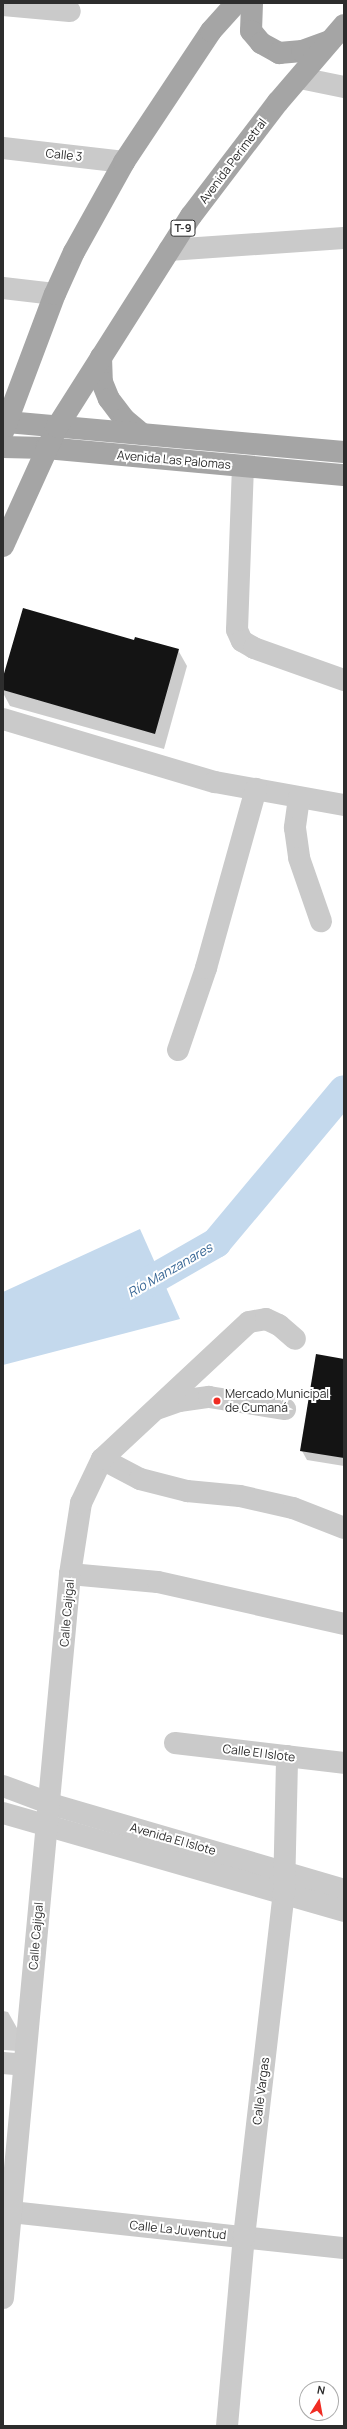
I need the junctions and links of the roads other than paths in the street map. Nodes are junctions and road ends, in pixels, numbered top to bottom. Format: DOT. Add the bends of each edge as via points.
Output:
graph roads {
  1 [pos="236,3"];
  2 [pos="252,3"];
  3 [pos="3,5"];
  4 [pos="70,11"];
  5 [pos="339,32"];
  6 [pos="300,78"];
  7 [pos="344,86"];
  8 [pos="3,148"];
  9 [pos="124,162"];
  10 [pos="344,238"];
  11 [pos="170,250"];
  12 [pos="3,288"];
  13 [pos="55,294"];
  14 [pos="101,357"];
  15 [pos="4,426"];
  16 [pos="57,427"];
  17 [pos="142,434"];
  18 [pos="3,447"];
  19 [pos="46,448"];
  20 [pos="344,452"];
  21 [pos="243,466"];
  22 [pos="344,474"];
  23 [pos="3,546"];
  24 [pos="344,680"];
  25 [pos="3,719"];
  26 [pos="256,789"];
  27 [pos="299,798"];
  28 [pos="344,805"];
  29 [pos="321,921"];
  30 [pos="178,1050"];
  31 [pos="295,1339"];
  32 [pos="285,1408"];
  33 [pos="154,1410"];
  34 [pos="102,1459"];
  35 [pos="344,1528"];
  36 [pos="70,1574"];
  37 [pos="344,1624"];
  38 [pos="174,1743"];
  39 [pos="288,1756"];
  40 [pos="344,1763"];
  41 [pos="3,1786"];
  42 [pos="50,1802"];
  43 [pos="3,1813"];
  44 [pos="46,1826"];
  45 [pos="284,1883"];
  46 [pos="344,1890"];
  47 [pos="344,1911"];
  48 [pos="3,2063"];
  49 [pos="24,2065"];
  50 [pos="11,2212"];
  51 [pos="244,2237"];
  52 [pos="344,2248"];
  53 [pos="3,2298"];
  54 [pos="227,2426"];
  1 -- 9 [label="main road" via="211,31"];
  2 -- 5 [label="main road, T-9" via="251,31 261,43 279,53 302,51"];
  3 -- 4 [label="street"];
  5 -- 6 [label="main road, Avenida Perimetral / T-9"];
  6 -- 7 [label="street"];
  6 -- 11 [label="main road, Avenida Perimetral / T-9" via="278,102 191,216"];
  8 -- 9 [label="street, Calle 3"];
  9 -- 13 [label="main road" via="74,252"];
  10 -- 11 [label="street"];
  11 -- 14 [label="main road, Avenida Perimetral / T-9"];
  12 -- 13 [label="street"];
  13 -- 15 [label="main road"];
  14 -- 16 [label="main road, Avenida Perimetral / T-9"];
  14 -- 17 [label="main road" via="102,382 109,399 124,419"];
  15 -- 16 [label="main road, Avenida Las Palomas"];
  16 -- 17 [label="main road, Avenida Las Palomas"];
  16 -- 19 [label="main road, Avenida Perimetral / T-9"];
  17 -- 20 [label="main road, Avenida Las Palomas"];
  18 -- 19 [label="main road, Avenida Las Palomas"];
  19 -- 21 [label="main road, Avenida Las Palomas"];
  19 -- 23 [label="main road, T-9"];
  21 -- 22 [label="main road, Avenida Las Palomas"];
  21 -- 24 [label="street" via="237,630 239,636 242,641 254,648"];
  25 -- 26 [label="street" via="215,782"];
  26 -- 27 [label="street"];
  26 -- 30 [label="street" via="206,968"];
  27 -- 28 [label="street"];
  27 -- 29 [label="street" via="295,828 299,858"];
  31 -- 33 [label="street" via="266,1319 249,1322"];
  32 -- 33 [label="street" via="209,1397 179,1401"];
  33 -- 34 [label="street"];
  34 -- 35 [label="street" via="140,1479 187,1491 240,1496 292,1508"];
  34 -- 36 [label="street, Calle Cajigal" via="81,1503"];
  36 -- 37 [label="street" via="158,1582"];
  36 -- 42 [label="street, Calle Cajigal"];
  38 -- 39 [label="street, Calle El Islote"];
  39 -- 40 [label="street, Calle El Islote"];
  39 -- 45 [label="street, Calle Vargas"];
  41 -- 42 [label="street, Avenida El Islote"];
  42 -- 44 [label="street, Calle Cajigal"];
  42 -- 45 [label="street, Avenida El Islote"];
  43 -- 44 [label="street, Avenida El Islote"];
  44 -- 45 [label="street, Avenida El Islote"];
  44 -- 49 [label="street, Calle Cajigal"];
  45 -- 46 [label="street, Avenida El Islote"];
  45 -- 47 [label="street, Avenida El Islote"];
  45 -- 51 [label="street, Calle Vargas"];
  48 -- 49 [label="street"];
  49 -- 50 [label="street, Calle Cajigal"];
  50 -- 51 [label="street, Calle La Juventud"];
  50 -- 53 [label="street, Calle Cajigal"];
  51 -- 52 [label="street, Calle La Juventud"];
  51 -- 54 [label="street, Calle Vargas"];
}
